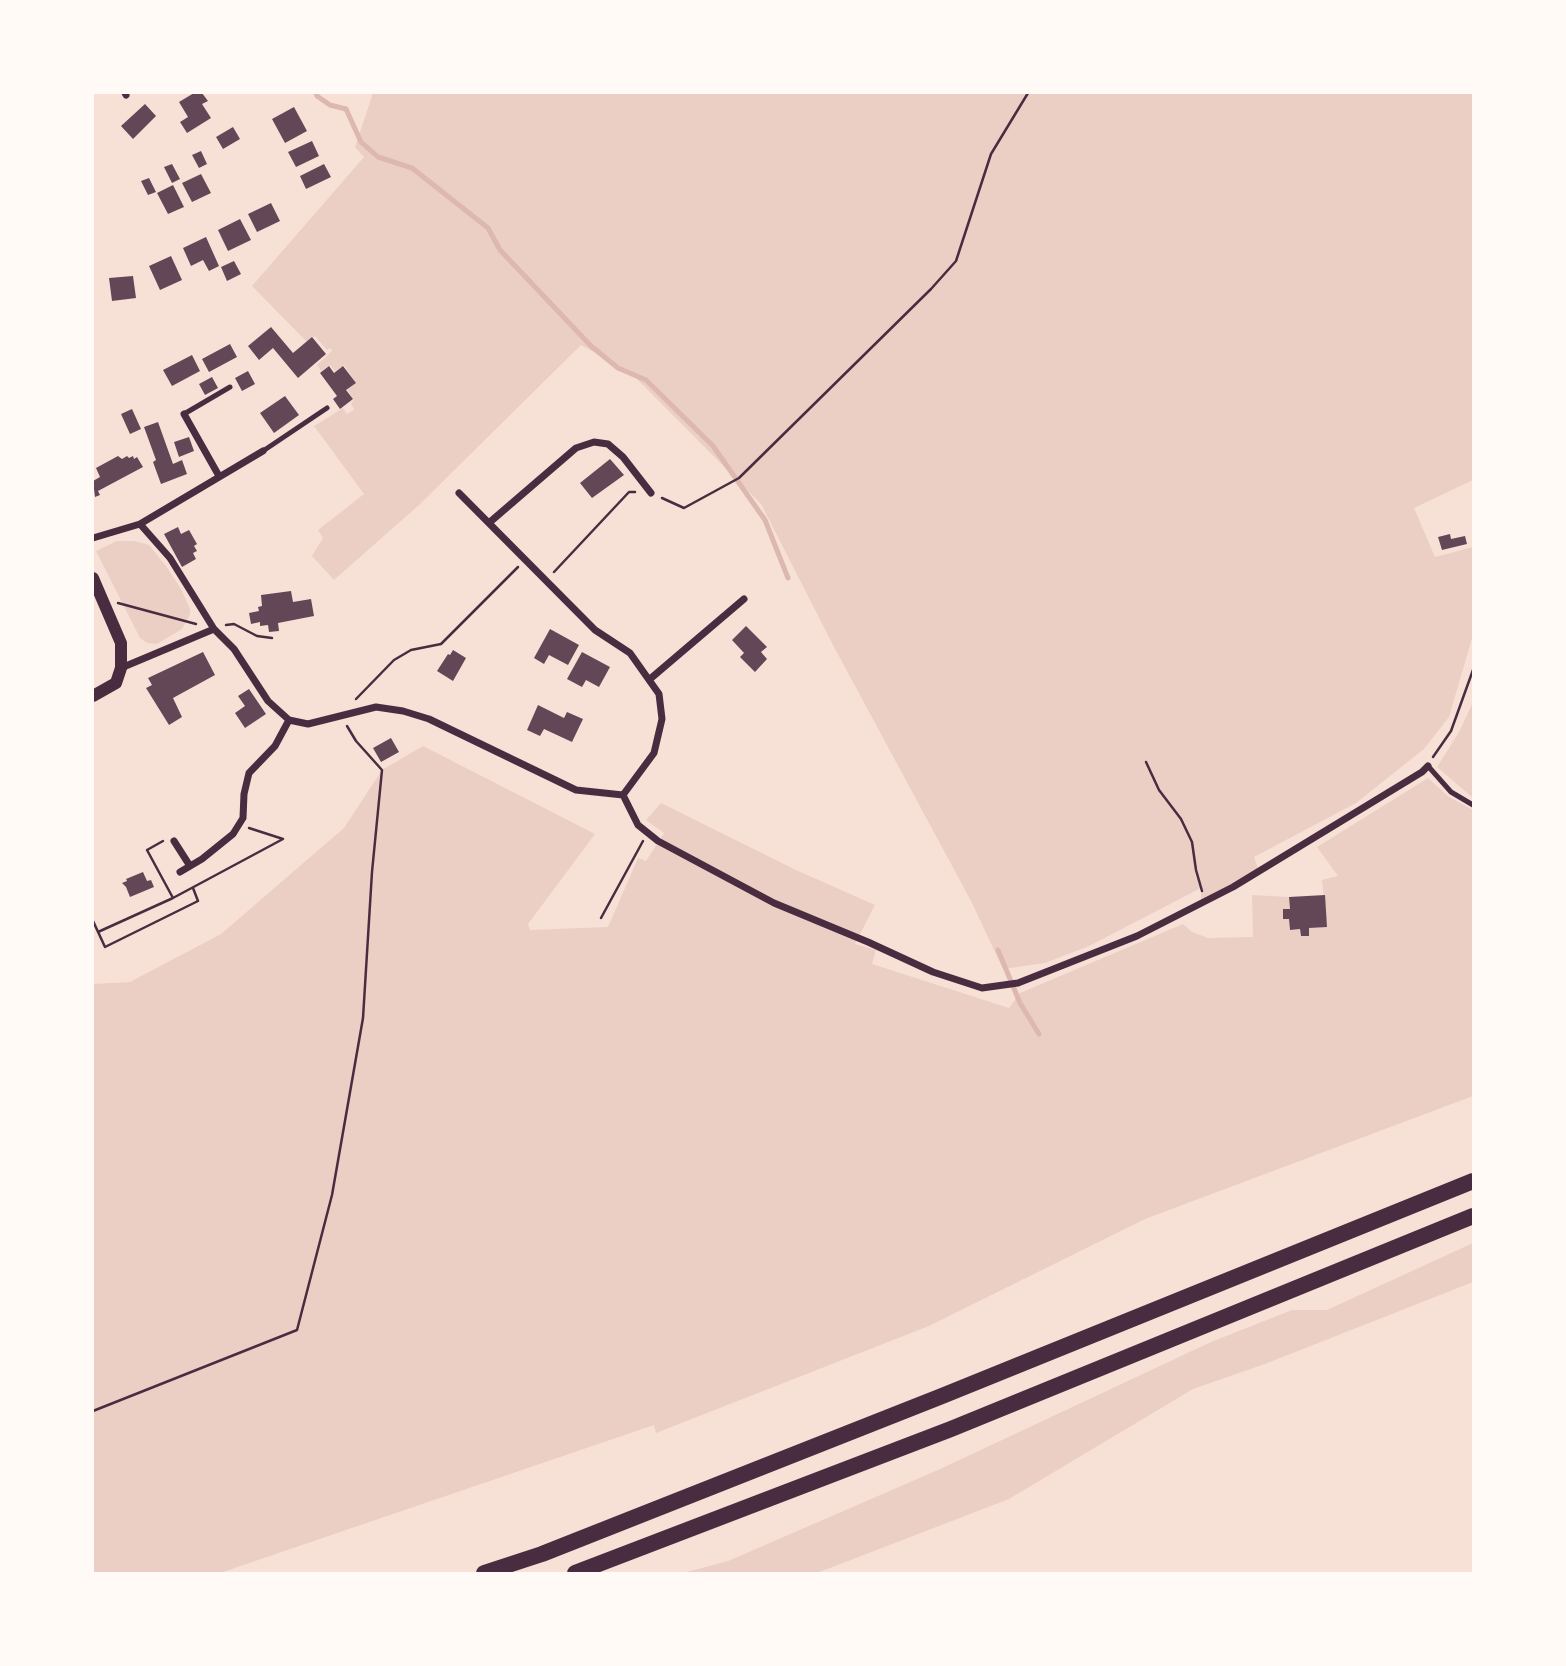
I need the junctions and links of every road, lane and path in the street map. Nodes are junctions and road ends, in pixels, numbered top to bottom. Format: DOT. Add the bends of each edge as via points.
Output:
graph roads {
  1 [pos="1028,93"];
  2 [pos="230,387"];
  3 [pos="327,408"];
  4 [pos="184,414"];
  5 [pos="263,451"];
  6 [pos="219,476"];
  7 [pos="459,493"];
  8 [pos="651,493"];
  9 [pos="489,522"];
  10 [pos="140,524"];
  11 [pos="93,538"];
  12 [pos="525,560"];
  13 [pos="93,578"];
  14 [pos="545,581"];
  15 [pos="744,599"];
  16 [pos="105,607"];
  17 [pos="214,629"];
  18 [pos="272,638"];
  19 [pos="121,668"];
  20 [pos="1473,670"];
  21 [pos="650,679"];
  22 [pos="93,696"];
  23 [pos="341,715"];
  24 [pos="289,720"];
  25 [pos="1146,762"];
  26 [pos="1428,766"];
  27 [pos="623,795"];
  28 [pos="1473,805"];
  29 [pos="239,825"];
  30 [pos="648,832"];
  31 [pos="174,841"];
  32 [pos="190,866"];
  33 [pos="180,872"];
  34 [pos="193,888"];
  35 [pos="173,898"];
  36 [pos="1206,901"];
  37 [pos="601,918"];
  38 [pos="93,921"];
  39 [pos="98,932"];
  40 [pos="1473,1181"];
  41 [pos="1473,1216"];
  42 [pos="93,1411"];
  43 [pos="485,1573"];
  44 [pos="575,1573"];
  1 -- 8 [label="path" via="991,155 956,261 931,289 739,478 684,508"];
  2 -- 4 [label="lane"];
  3 -- 5 [label="lane"];
  4 -- 6 [label="street"];
  5 -- 6 [label="street"];
  6 -- 10 [label="street"];
  7 -- 9 [label="street"];
  8 -- 9 [label="street" via="623,457 608,444 594,442 576,448"];
  8 -- 14 [label="path" via="629,492"];
  9 -- 12 [label="street"];
  10 -- 11 [label="street"];
  10 -- 17 [label="street" via="170,558"];
  12 -- 14 [label="street"];
  12 -- 23 [label="path" via="441,644 411,650 394,660"];
  13 -- 16 [label="street"];
  14 -- 21 [label="street" via="595,630 630,653"];
  15 -- 21 [label="street"];
  16 -- 17 [label="path" via="120,602"];
  16 -- 19 [label="street" via="121,643"];
  17 -- 18 [label="path" via="234,624"];
  17 -- 19 [label="street"];
  17 -- 24 [label="street" via="234,649 268,701"];
  19 -- 22 [label="street" via="116,683"];
  20 -- 26 [label="path" via="1451,731"];
  21 -- 27 [label="street" via="659,694 659,736 654,753"];
  23 -- 24 [label="street" via="308,724"];
  23 -- 27 [label="street" via="376,707 403,711 462,734 576,790"];
  23 -- 42 [label="path" via="356,741 382,770 363,1018 332,1195 297,1330"];
  24 -- 29 [label="street" via="275,746 249,773"];
  25 -- 36 [label="path" via="1158,790 1192,842"];
  26 -- 28 [label="lane" via="1451,792"];
  26 -- 36 [label="street"];
  27 -- 30 [label="street" via="638,825"];
  29 -- 32 [label="street"];
  29 -- 34 [label="path" via="283,839"];
  30 -- 36 [label="street" via="774,903 933,972 982,988 1018,983 1137,936"];
  30 -- 37 [label="path"];
  31 -- 32 [label="street"];
  31 -- 35 [label="path" via="170,837 147,850"];
  32 -- 33 [label="street"];
  34 -- 35 [label="path"];
  34 -- 39 [label="path" via="198,901 105,947"];
  35 -- 39 [label="path"];
  38 -- 39 [label="path"];
  40 -- 43 [label="highway" via="942,1396"];
  41 -- 44 [label="highway" via="951,1429"];
}
